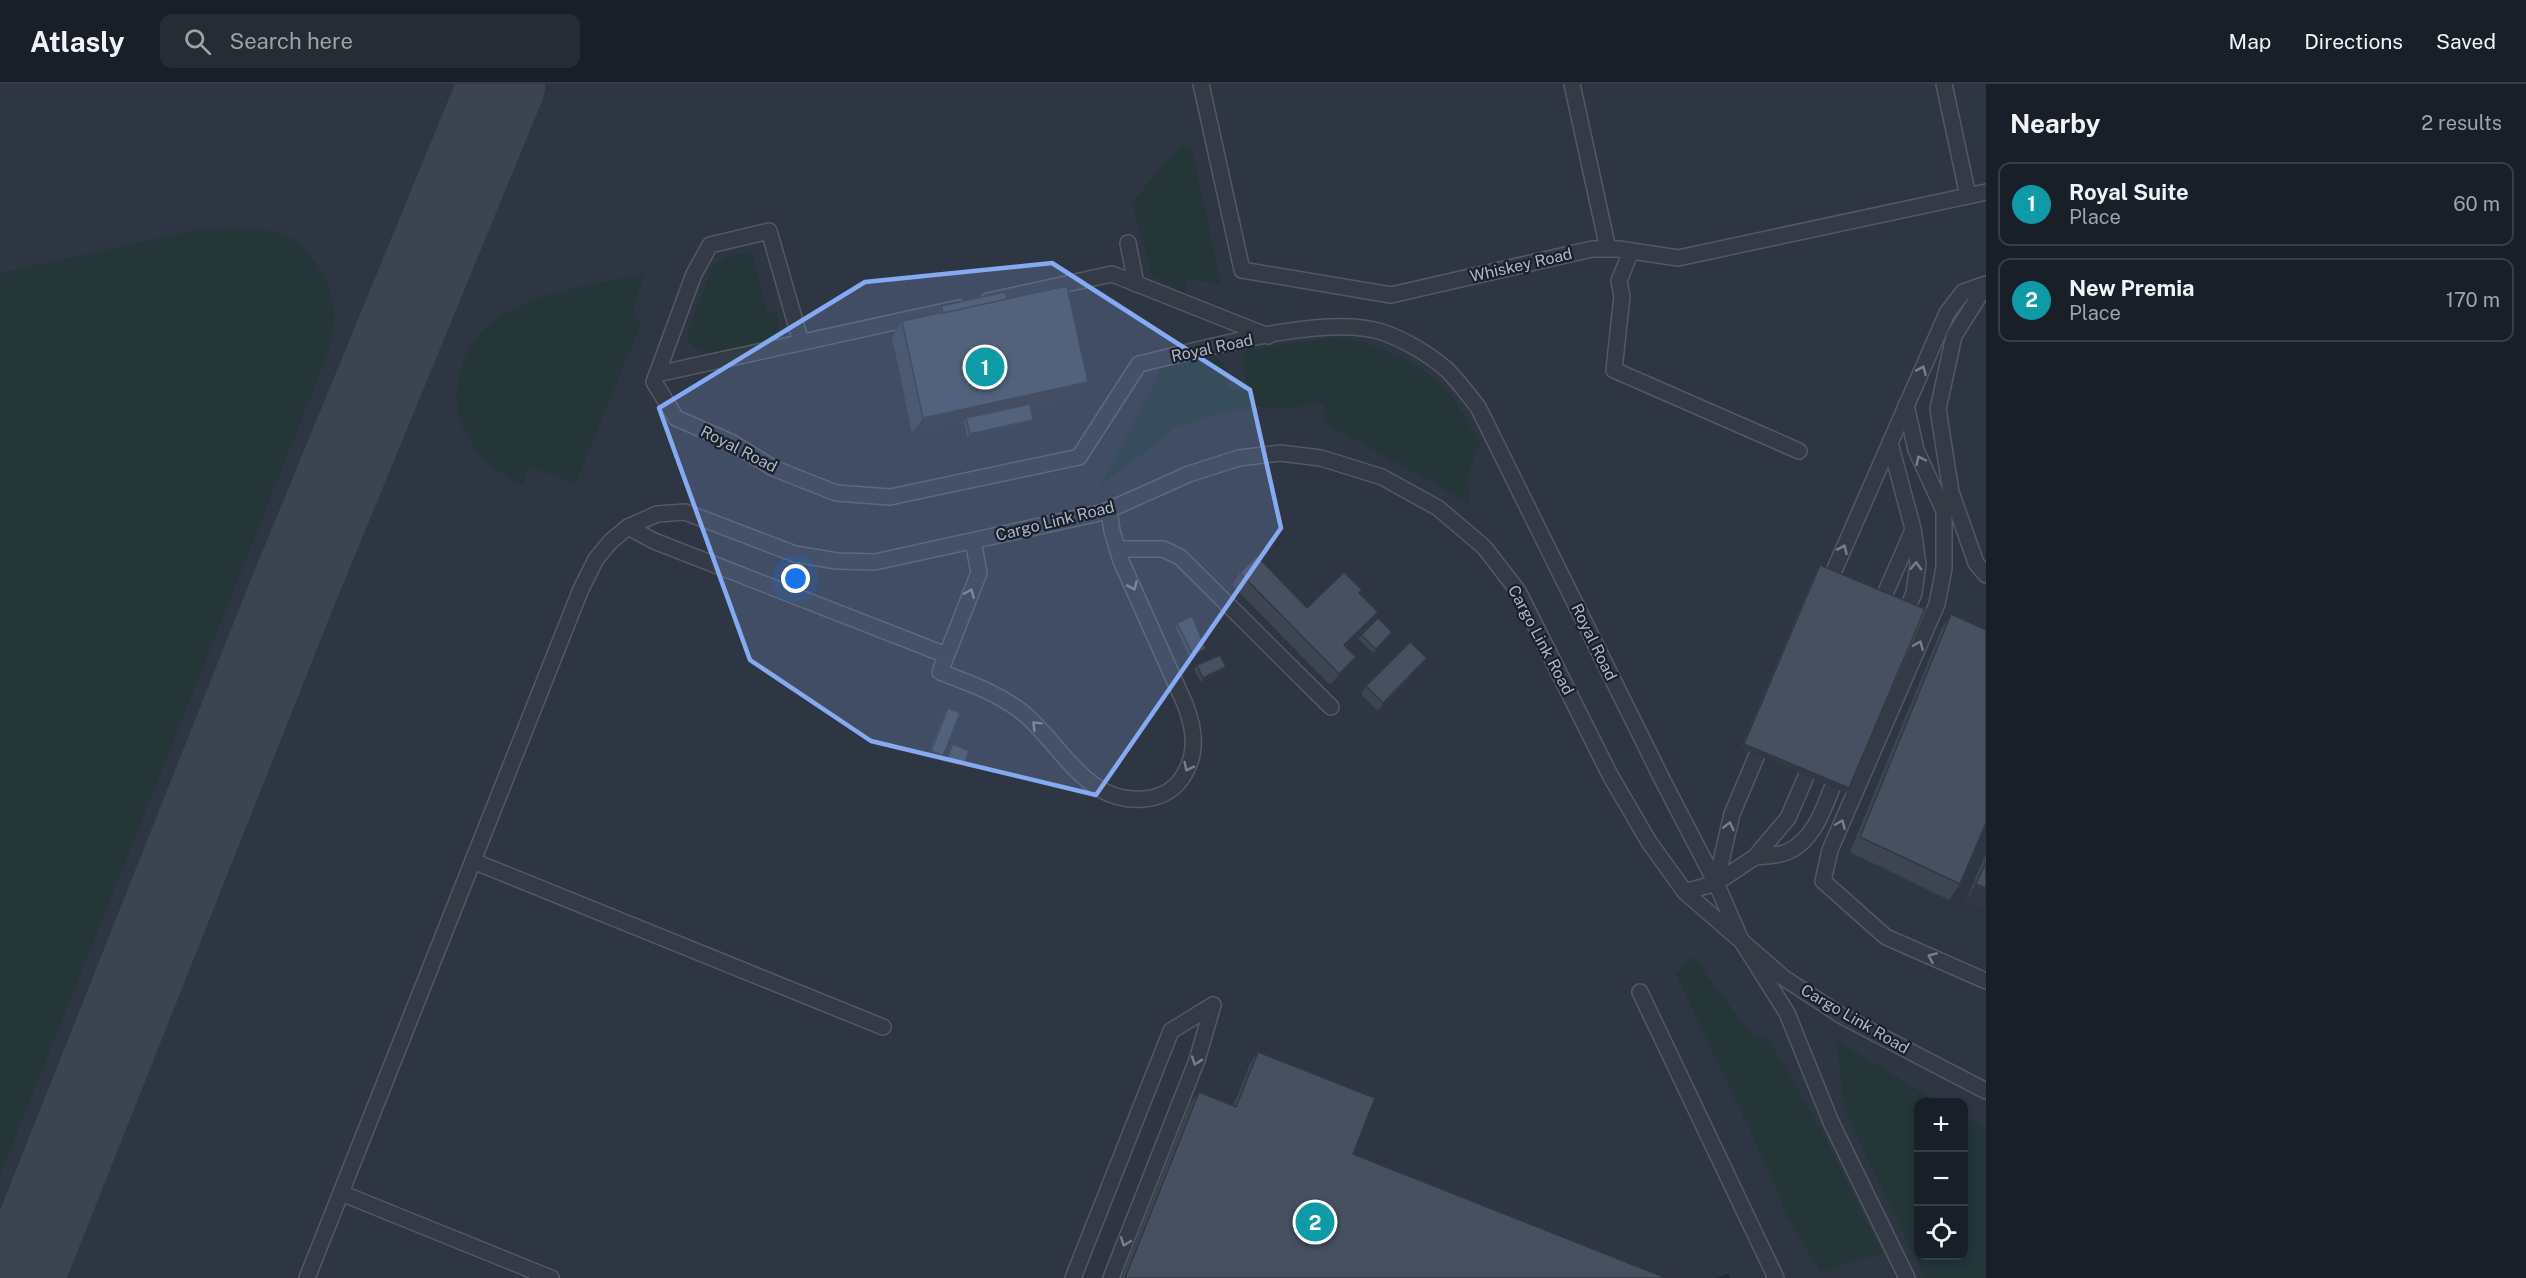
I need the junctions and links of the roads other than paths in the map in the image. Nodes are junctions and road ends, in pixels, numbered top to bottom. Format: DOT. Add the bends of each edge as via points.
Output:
graph roads {
  1 [pos="1201,84"];
  2 [pos="1572,84"];
  3 [pos="1944,84"];
  4 [pos="1986,192"];
  5 [pos="1968,196"];
  6 [pos="1128,243"];
  7 [pos="1608,249"];
  8 [pos="1631,251"];
  9 [pos="1136,284"];
  10 [pos="1986,284"];
  11 [pos="1268,336"];
  12 [pos="801,342"];
  13 [pos="657,374"];
  14 [pos="1906,405"];
  15 [pos="1890,443"];
  16 [pos="1799,451"];
  17 [pos="1109,510"];
  18 [pos="628,527"];
  19 [pos="1913,529"];
  20 [pos="973,541"];
  21 [pos="1118,549"];
  22 [pos="1986,575"];
  23 [pos="1822,600"];
  24 [pos="1871,625"];
  25 [pos="1895,636"];
  26 [pos="946,655"];
  27 [pos="1331,707"];
  28 [pos="1772,717"];
  29 [pos="1821,743"];
  30 [pos="1845,754"];
  31 [pos="1755,857"];
  32 [pos="473,861"];
  33 [pos="1716,883"];
  34 [pos="1686,892"];
  35 [pos="1741,940"];
  36 [pos="1986,981"];
  37 [pos="1640,992"];
  38 [pos="883,1027"];
  39 [pos="1986,1090"];
  40 [pos="341,1193"];
  41 [pos="307,1278"];
  42 [pos="551,1278"];
  43 [pos="1073,1278"];
  44 [pos="1111,1278"];
  45 [pos="1776,1278"];
  46 [pos="1907,1278"];
  1 -- 7 [label="lane, Whiskey Road" via="1242,270 1391,296 1592,249"];
  2 -- 7 [label="lane"];
  3 -- 5 [label="lane"];
  4 -- 5 [label="lane, Whiskey Road"];
  5 -- 8 [label="lane, Whiskey Road" via="1678,258"];
  6 -- 9 [label="lane"];
  7 -- 8 [label="lane, Whiskey Road"];
  8 -- 16 [label="lane" via="1619,281 1622,296 1614,370"];
  9 -- 11 [label="lane"];
  9 -- 12 [label="lane" via="1112,274"];
  14 -- 10 [label="lane, one-way" via="1947,313 1963,292"];
  10 -- 22 [label="lane" via="1954,336 1938,409 1951,492 1976,563"];
  11 -- 13 [label="lane, Royal Road" via="1139,364 1079,457 890,497 836,493 773,468 731,442 676,418 654,382"];
  11 -- 33 [label="lane, Royal Road" via="1346,325 1383,332 1446,369 1478,407"];
  12 -- 13 [label="lane"];
  12 -- 13 [label="lane" via="769,231 710,245 694,274"];
  14 -- 15 [label="lane"];
  36 -- 14 [label="lane, one-way" via="1886,937 1822,880 1830,850 1937,604 1944,568 1944,511 1916,450"];
  15 -- 19 [label="lane"];
  23 -- 15 [label="lane, one-way"];
  17 -- 20 [label="lane, Cargo Link Road"];
  17 -- 21 [label="lane"];
  17 -- 34 [label="lane, Cargo Link Road" via="1189,474 1239,458 1280,453 1321,458 1382,477 1438,508 1484,547 1518,591 1610,775 1649,842"];
  18 -- 20 [label="lane, Cargo Link Road" via="657,514 685,513 795,554 837,561 874,562"];
  18 -- 26 [label="lane" via="654,541"];
  18 -- 32 [label="lane, Cargo Link Road" via="596,559 581,589"];
  19 -- 24 [label="lane"];
  25 -- 19 [label="lane, one-way" via="1914,593 1918,564"];
  26 -- 20 [label="lane, one-way" via="979,573"];
  21 -- 26 [label="lane, one-way" via="1193,729 1190,763 1167,793 1136,800 1105,792 1089,782 1013,706 991,691 940,672"];
  21 -- 27 [label="lane" via="1150,547 1172,551"];
  33 -- 28 [label="lane, one-way" via="1732,814"];
  29 -- 31 [label="lane" via="1788,818"];
  30 -- 31 [label="lane" via="1814,829 1800,845 1785,853"];
  31 -- 33 [label="lane"];
  32 -- 38 [label="lane"];
  32 -- 40 [label="lane, Cargo Link Road"];
  33 -- 34 [label="lane"];
  33 -- 35 [label="lane, Royal Road"];
  34 -- 35 [label="lane, Cargo Link Road"];
  35 -- 39 [label="lane, Cargo Link Road" via="1784,978 1842,1016"];
  35 -- 46 [label="lane, Royal Road" via="1786,1013 1831,1122"];
  37 -- 45 [label="lane"];
  40 -- 41 [label="lane, Cargo Link Road"];
  40 -- 42 [label="lane"];
  43 -- 44 [label="lane, one-way" via="1172,1031 1213,1005 1197,1060"];
}
